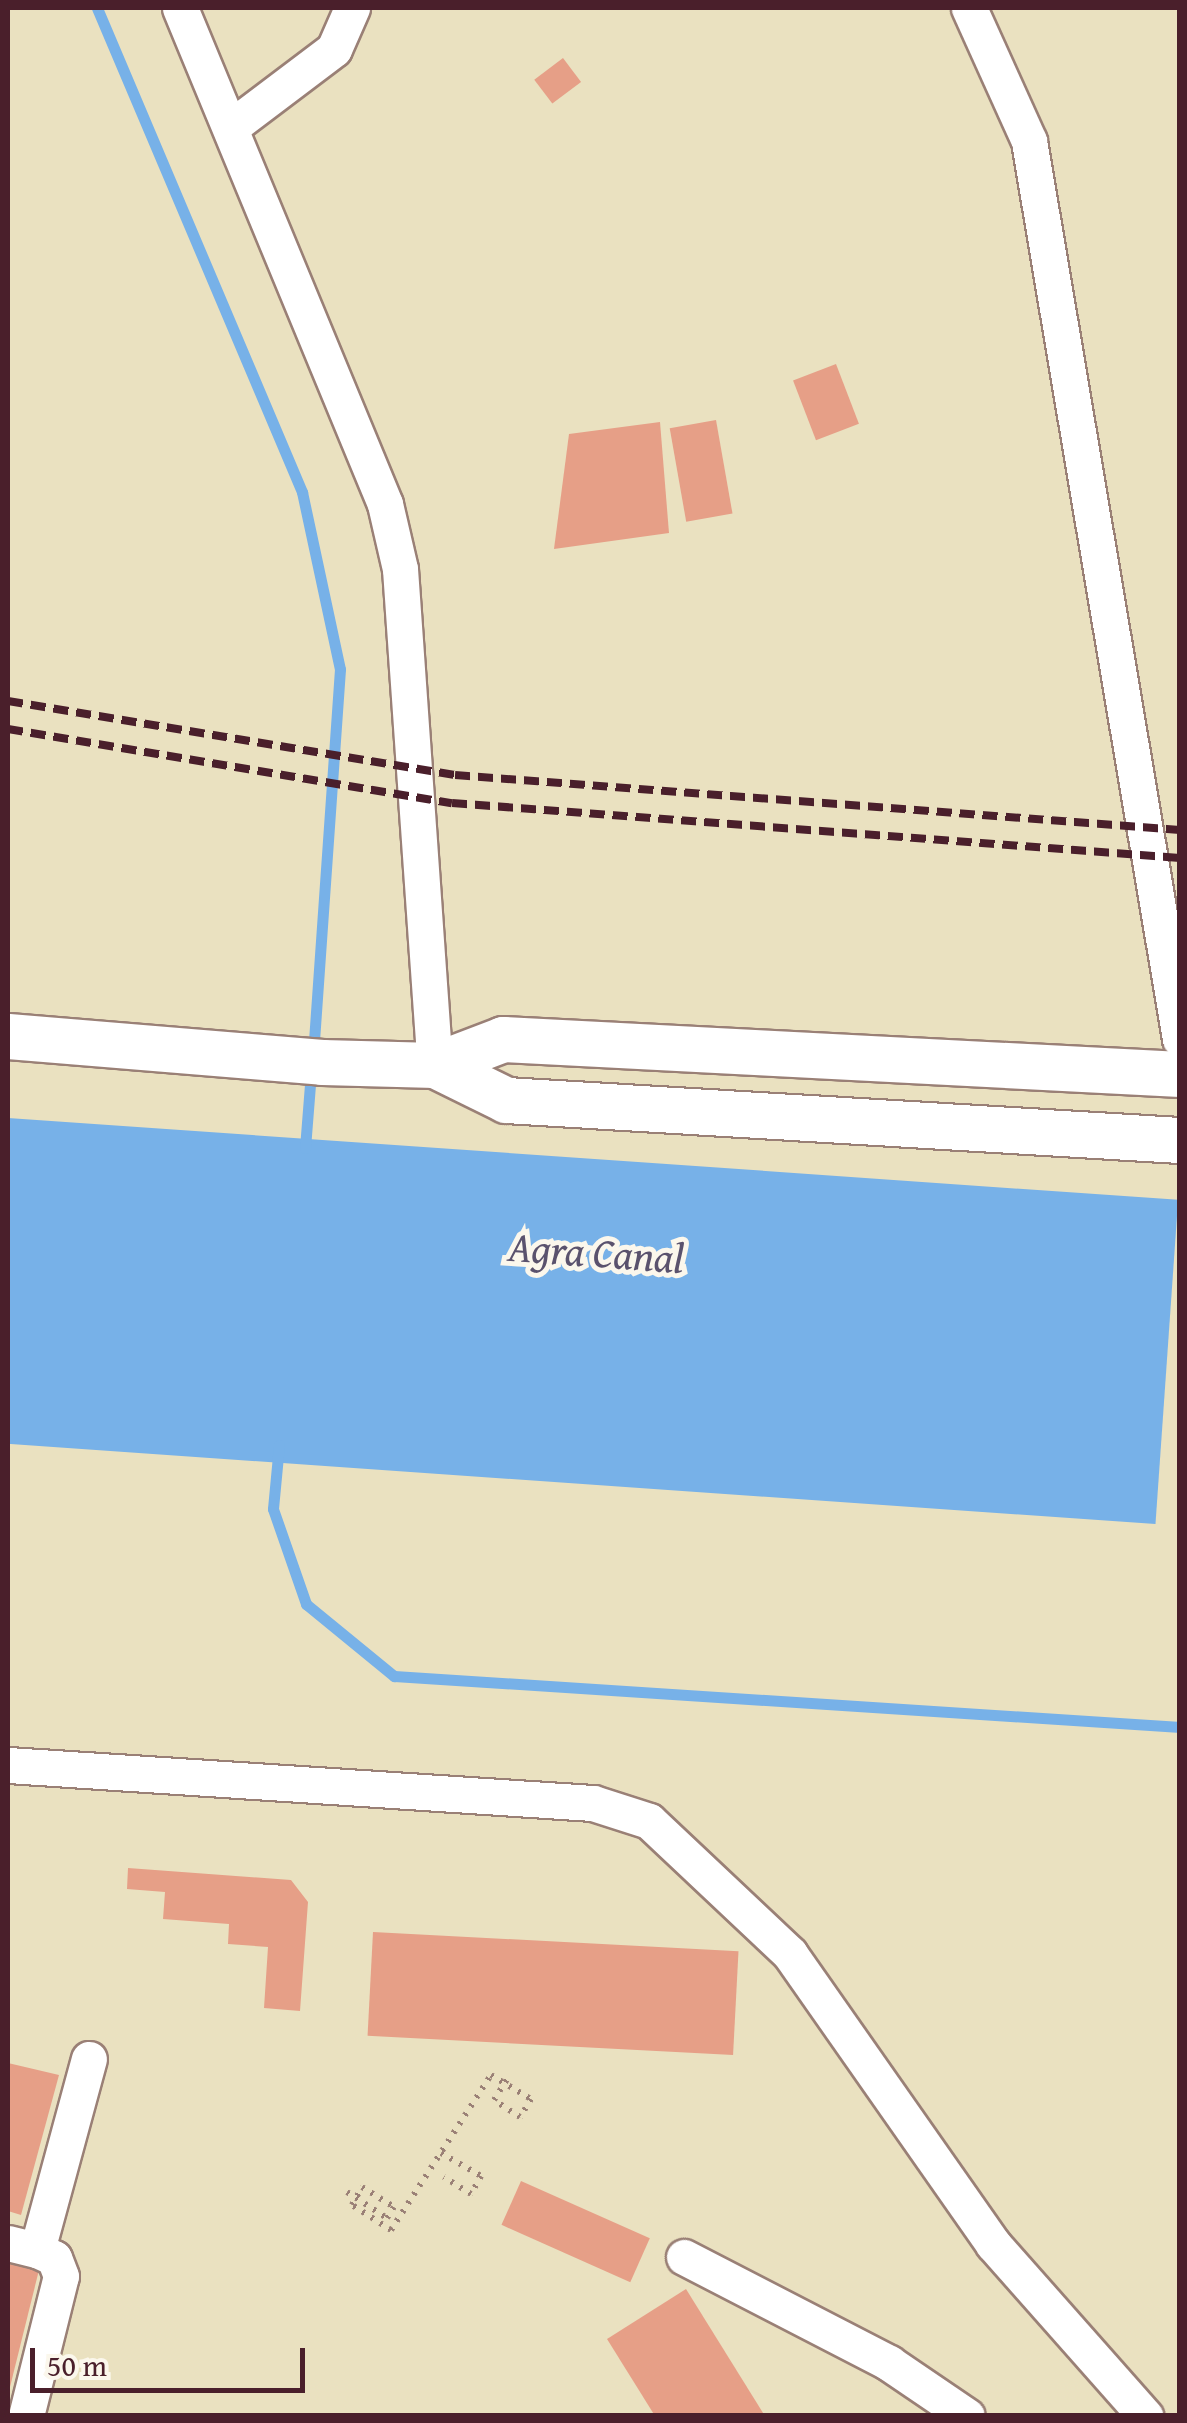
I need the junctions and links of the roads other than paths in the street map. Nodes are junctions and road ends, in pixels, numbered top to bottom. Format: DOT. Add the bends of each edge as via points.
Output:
graph roads {
  1 [pos="180,8"];
  2 [pos="352,8"];
  3 [pos="969,8"];
  4 [pos="231,127"];
  5 [pos="8,1036"];
  6 [pos="1180,1039"];
  7 [pos="436,1064"];
  8 [pos="1180,1074"];
  9 [pos="1180,1140"];
  10 [pos="8,1766"];
  11 [pos="88,2059"];
  12 [pos="22,2246"];
  13 [pos="684,2257"];
  14 [pos="26,2416"];
  15 [pos="967,2416"];
  16 [pos="1145,2416"];
  1 -- 4 [label="street"];
  2 -- 4 [label="street" via="334,49"];
  3 -- 6 [label="street" via="1029,141"];
  4 -- 7 [label="street" via="359,426 400,569"];
  5 -- 7 [label="main road" via="322,1062"];
  7 -- 8 [label="main road" via="503,1039"];
  7 -- 9 [label="main road" via="506,1100"];
  10 -- 16 [label="street" via="593,1804 649,1821 790,1954 993,2244"];
  11 -- 12 [label="street"];
  12 -- 14 [label="street" via="54,2258 61,2276"];
  13 -- 15 [label="street" via="889,2363"];
}
